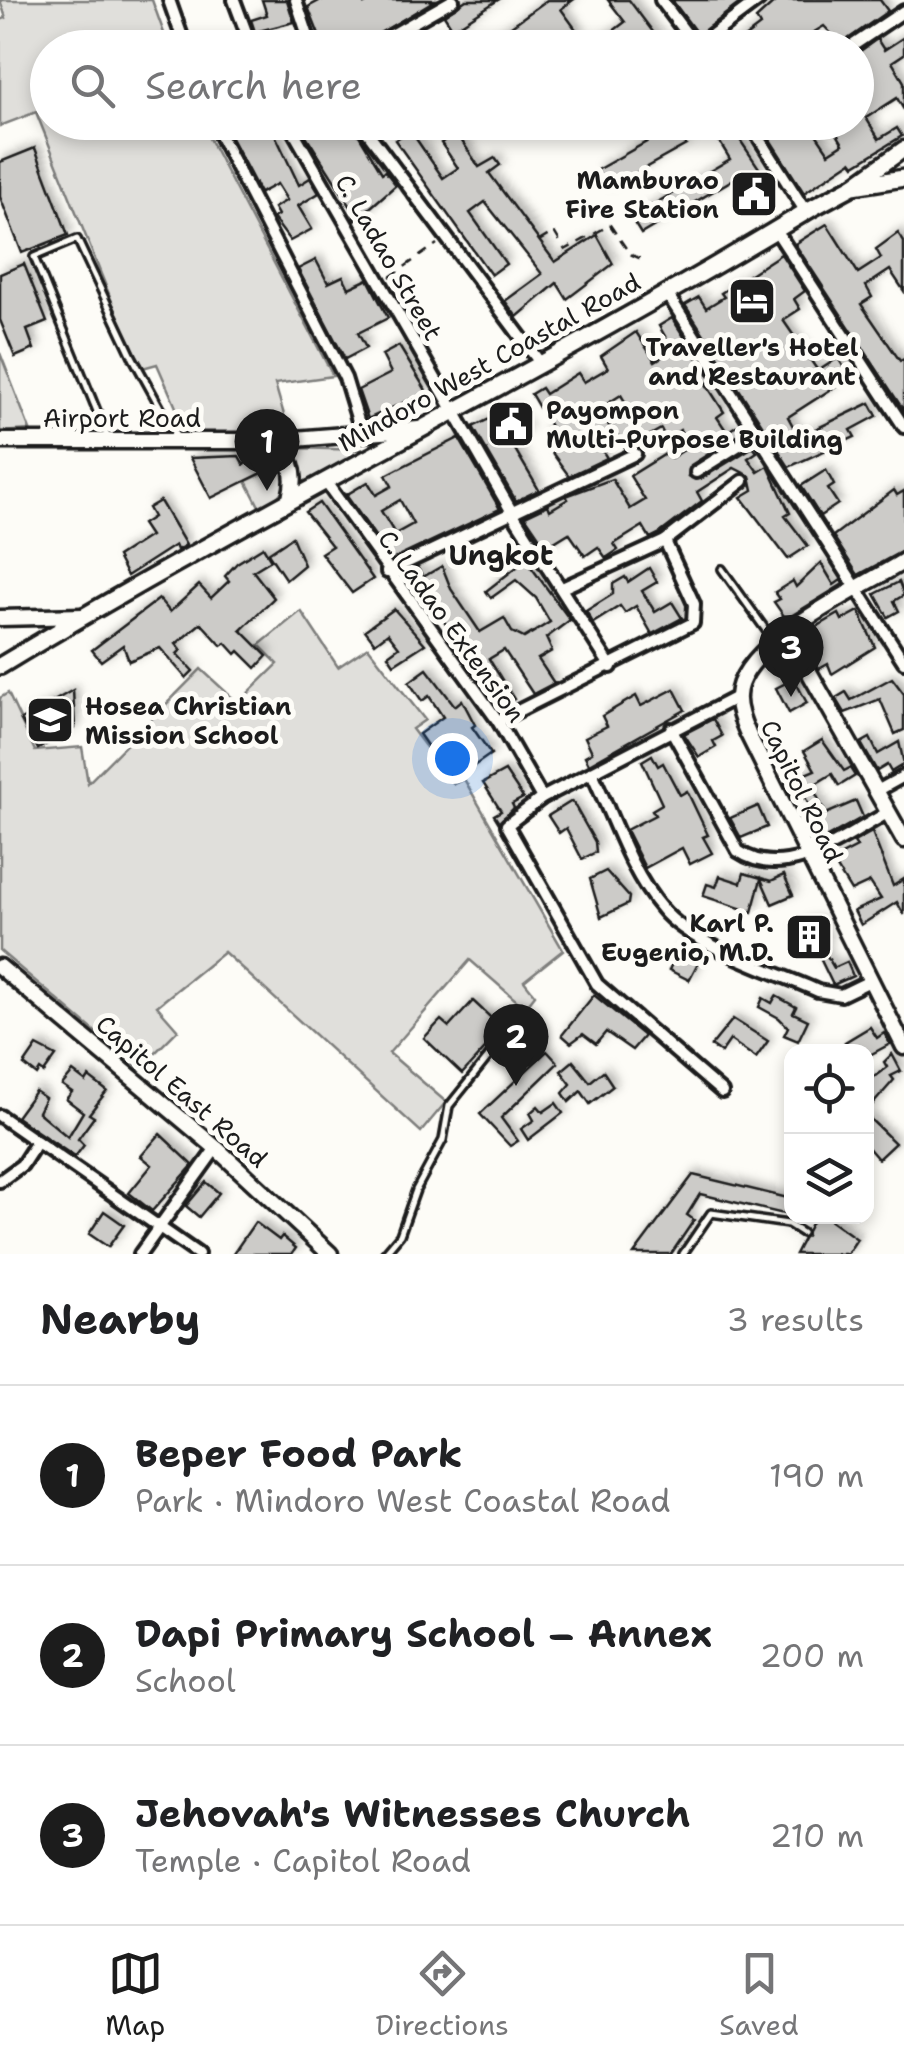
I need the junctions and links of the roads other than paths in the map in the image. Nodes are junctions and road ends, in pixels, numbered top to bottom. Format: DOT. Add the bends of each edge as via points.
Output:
graph roads {
  1 [pos="169,0"];
  2 [pos="234,0"];
  3 [pos="661,0"];
  4 [pos="759,0"];
  5 [pos="298,1"];
  6 [pos="447,2"];
  7 [pos="904,12"];
  8 [pos="180,30"];
  9 [pos="245,30"];
  10 [pos="307,30"];
  11 [pos="400,30"];
  12 [pos="684,30"];
  13 [pos="719,30"];
  14 [pos="874,32"];
  15 [pos="223,140"];
  16 [pos="298,140"];
  17 [pos="374,140"];
  18 [pos="760,140"];
  19 [pos="904,149"];
  20 [pos="904,178"];
  21 [pos="854,186"];
  22 [pos="806,212"];
  23 [pos="775,228"];
  24 [pos="666,292"];
  25 [pos="541,364"];
  26 [pos="456,411"];
  27 [pos="904,427"];
  28 [pos="423,429"];
  29 [pos="362,434"];
  30 [pos="755,435"];
  31 [pos="108,438"];
  32 [pos="270,440"];
  33 [pos="0,441"];
  34 [pos="179,441"];
  35 [pos="635,454"];
  36 [pos="696,472"];
  37 [pos="325,481"];
  38 [pos="743,481"];
  39 [pos="291,496"];
  40 [pos="514,514"];
  41 [pos="665,541"];
  42 [pos="904,561"];
  43 [pos="722,570"];
  44 [pos="387,572"];
  45 [pos="562,588"];
  46 [pos="858,590"];
  47 [pos="83,616"];
  48 [pos="0,618"];
  49 [pos="781,638"];
  50 [pos="904,662"];
  51 [pos="0,666"];
  52 [pos="611,667"];
  53 [pos="737,697"];
  54 [pos="498,721"];
  55 [pos="672,729"];
  56 [pos="592,773"];
  57 [pos="904,776"];
  58 [pos="877,791"];
  59 [pos="542,798"];
  60 [pos="889,812"];
  61 [pos="904,840"];
  62 [pos="808,856"];
  63 [pos="0,967"];
  64 [pos="872,980"];
  65 [pos="502,1040"];
  66 [pos="904,1047"];
  67 [pos="722,1092"];
  68 [pos="0,1116"];
  69 [pos="37,1142"];
  70 [pos="216,1148"];
  71 [pos="0,1180"];
  72 [pos="160,1226"];
  73 [pos="802,1233"];
  74 [pos="140,1254"];
  75 [pos="198,1254"];
  76 [pos="330,1254"];
  77 [pos="384,1254"];
  78 [pos="684,1254"];
  1 -- 8 [label="street"];
  2 -- 9 [label="street"];
  3 -- 12 [label="street"];
  4 -- 13 [label="street"];
  5 -- 10 [label="street"];
  6 -- 11 [label="street"];
  7 -- 14 [label="street"];
  15 -- 29 [label="street" via="345,378"];
  16 -- 26 [label="street, C. Ladao Street"];
  17 -- 25 [label="street"];
  18 -- 22 [label="street"];
  19 -- 21 [label="street"];
  20 -- 21 [label="main road, Mindoro West Coastal Road"];
  21 -- 22 [label="main road, Mindoro West Coastal Road"];
  22 -- 23 [label="main road, Mindoro West Coastal Road"];
  23 -- 24 [label="main road, Mindoro West Coastal Road"];
  23 -- 27 [label="street"];
  24 -- 25 [label="main road, Mindoro West Coastal Road"];
  24 -- 30 [label="street"];
  25 -- 26 [label="main road, Mindoro West Coastal Road"];
  26 -- 28 [label="main road, Mindoro West Coastal Road"];
  26 -- 40 [label="street, C. Ladao Street"];
  28 -- 29 [label="street, Airport Road"];
  28 -- 37 [label="main road, Mindoro West Coastal Road"];
  29 -- 32 [label="street, Airport Road"];
  30 -- 36 [label="street"];
  30 -- 46 [label="street"];
  31 -- 33 [label="street, Airport Road"];
  31 -- 34 [label="street, Airport Road"];
  31 -- 34 [label="lane" via="34,258 77,239"];
  32 -- 34 [label="street, Airport Road"];
  32 -- 39 [label="main road" via="293,467"];
  35 -- 40 [label="street"];
  37 -- 39 [label="main road, Mindoro West Coastal Road"];
  37 -- 44 [label="street, C. Ladao Extension"];
  38 -- 41 [label="street"];
  39 -- 47 [label="main road, Mindoro West Coastal Road"];
  40 -- 44 [label="street"];
  40 -- 45 [label="street, C. Ladao Street"];
  41 -- 45 [label="street"];
  41 -- 52 [label="street" via="694,604 693,623"];
  42 -- 46 [label="street, Capitol Road"];
  43 -- 49 [label="lane"];
  44 -- 54 [label="street, C. Ladao Extension"];
  45 -- 52 [label="street, C. Ladao Street"];
  46 -- 49 [label="street, Capitol Road"];
  46 -- 50 [label="street"];
  47 -- 48 [label="street"];
  47 -- 51 [label="main road, Mindoro West Coastal Road"];
  49 -- 53 [label="street, Capitol Road" via="754,658"];
  49 -- 58 [label="street"];
  52 -- 54 [label="street"];
  53 -- 55 [label="street"];
  53 -- 62 [label="street, Capitol Road" via="748,734"];
  54 -- 59 [label="street, C. Ladao Extension"];
  55 -- 56 [label="street"];
  55 -- 62 [label="street" via="738,851 764,862"];
  56 -- 59 [label="street"];
  56 -- 64 [label="street" via="646,886 683,928 818,990 840,995"];
  57 -- 58 [label="street"];
  58 -- 60 [label="street"];
  59 -- 67 [label="street" via="508,825 579,958 597,984"];
  60 -- 61 [label="street"];
  60 -- 62 [label="street"];
  62 -- 64 [label="street, Capitol Road"];
  63 -- 70 [label="street, Capitol East Road"];
  64 -- 66 [label="street, Capitol Road"];
  65 -- 77 [label="lane" via="449,1106 443,1140 400,1234"];
  68 -- 69 [label="street"];
  69 -- 71 [label="street" via="22,1165"];
  69 -- 72 [label="street"];
  70 -- 72 [label="street"];
  70 -- 76 [label="street, Capitol East Road"];
  72 -- 74 [label="street"];
  72 -- 75 [label="street"];
  73 -- 78 [label="lane" via="788,1224 711,1212"];
}
